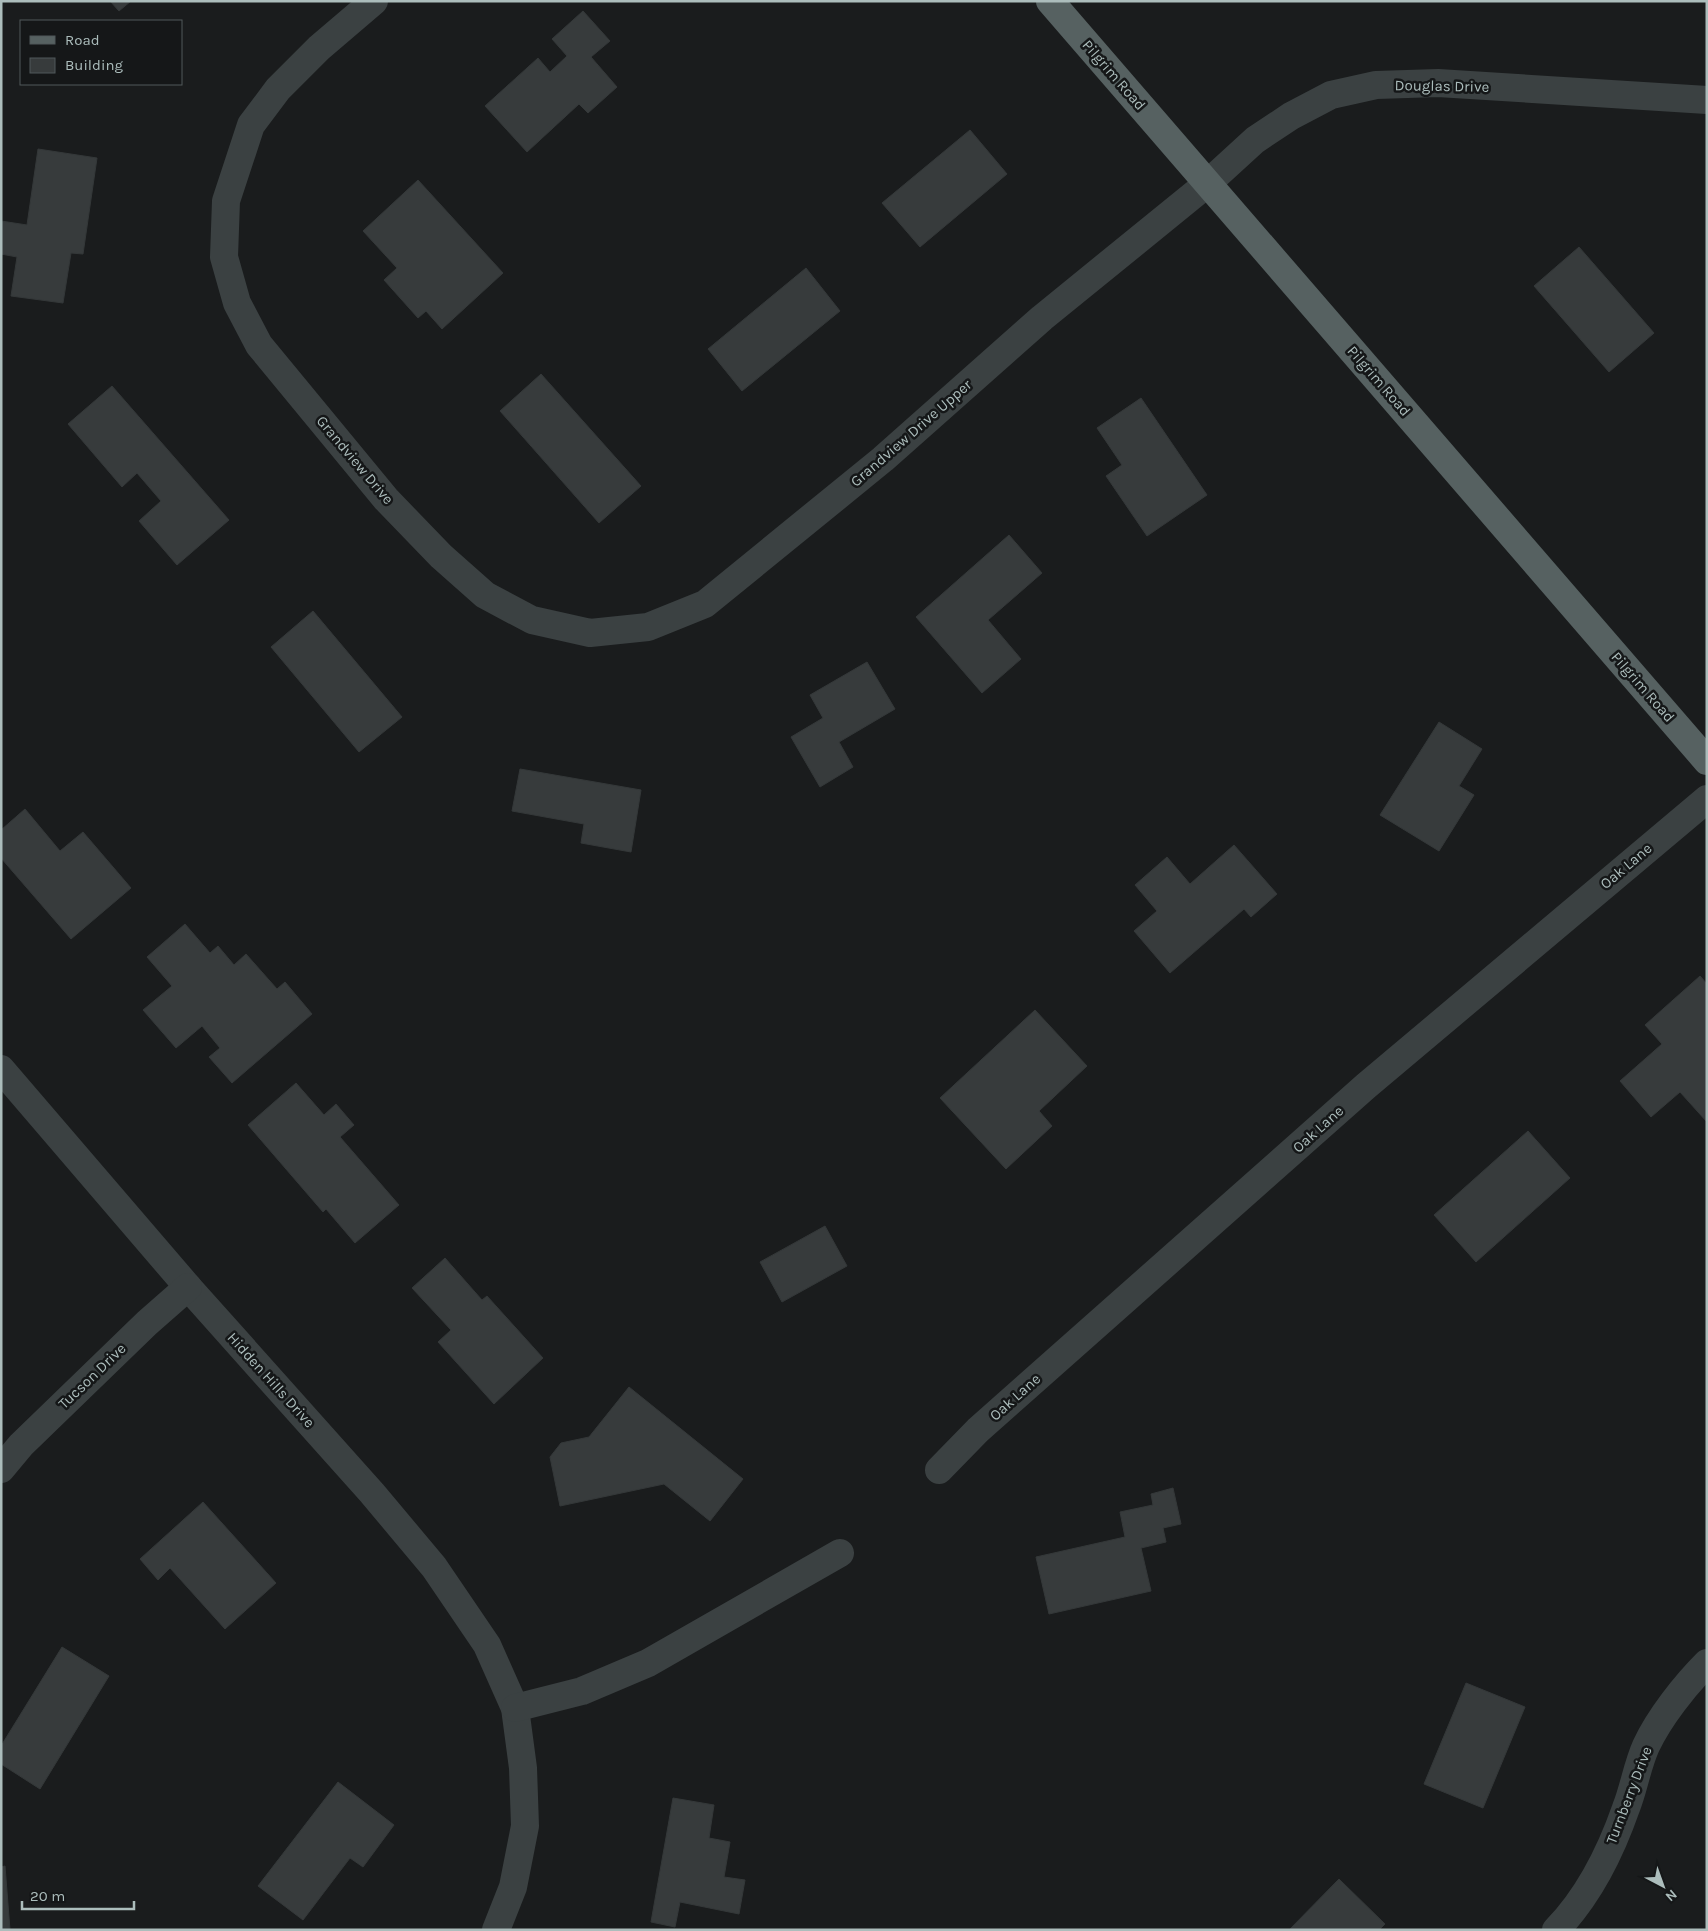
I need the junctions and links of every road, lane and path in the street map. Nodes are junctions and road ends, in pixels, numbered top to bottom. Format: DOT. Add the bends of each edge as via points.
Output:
graph roads {
  1 [pos="374,1"];
  2 [pos="1050,1"];
  3 [pos="1707,100"];
  4 [pos="1208,183"];
  5 [pos="590,633"];
  6 [pos="1707,761"];
  7 [pos="1707,799"];
  8 [pos="1,1069"];
  9 [pos="188,1287"];
  10 [pos="1,1469"];
  11 [pos="939,1470"];
  12 [pos="840,1553"];
  13 [pos="1707,1664"];
  14 [pos="515,1708"];
  15 [pos="496,1930"];
  16 [pos="1556,1930"];
  1 -- 5 [label="street, Grandview Drive" via="278,89 251,125 226,201 224,257 237,303 259,345 386,499 441,556 485,595 532,620"];
  2 -- 4 [label="main road, Pilgrim Road"];
  3 -- 4 [label="street, Douglas Drive" via="1438,83 1376,85 1332,95 1291,116 1255,140"];
  4 -- 5 [label="street, Grandview Drive Upper" via="1042,318 883,459 705,604 648,627"];
  4 -- 6 [label="main road, Pilgrim Road"];
  7 -- 11 [label="street, Oak Lane" via="1366,1086 978,1430"];
  8 -- 9 [label="street, Hidden Hills Drive"];
  9 -- 10 [label="street, Tucson Drive" via="21,1445"];
  9 -- 14 [label="street, Hidden Hills Drive" via="372,1493 434,1568 487,1645"];
  12 -- 14 [label="street" via="648,1663 582,1692"];
  13 -- 16 [label="street, Turnberry Drive" via="1685,1685 1646,1746 1626,1808 1604,1859 1570,1916"];
  14 -- 15 [label="street, Hidden Hills Drive" via="523,1768 525,1826 513,1887"];
}
